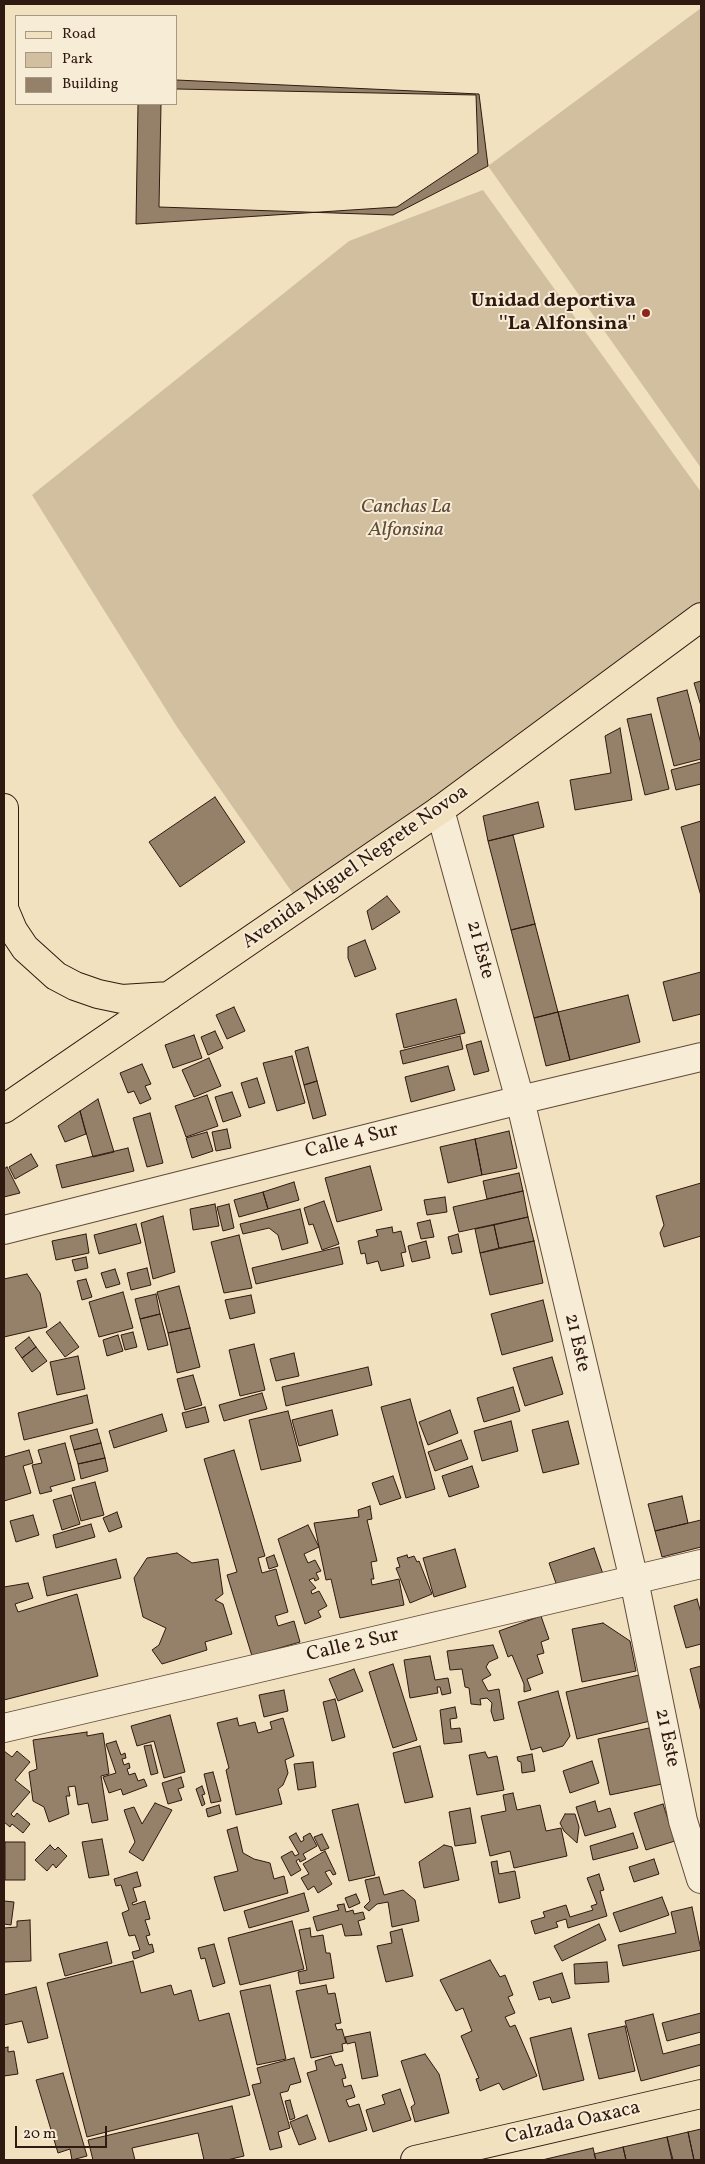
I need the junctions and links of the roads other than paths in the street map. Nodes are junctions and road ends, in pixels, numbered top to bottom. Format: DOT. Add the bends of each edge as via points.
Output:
graph roads {
  1 [pos="701,617"];
  2 [pos="4,808"];
  3 [pos="440,810"];
  4 [pos="4,916"];
  5 [pos="171,996"];
  6 [pos="701,1057"];
  7 [pos="520,1100"];
  8 [pos="4,1109"];
  9 [pos="4,1230"];
  10 [pos="701,1564"];
  11 [pos="634,1580"];
  12 [pos="4,1728"];
  13 [pos="701,1879"];
  14 [pos="701,2094"];
  15 [pos="415,2160"];
  1 -- 3 [label="main road, Avenida Miguel Negrete Novoa"];
  2 -- 4 [label="main road"];
  3 -- 5 [label="main road, Avenida Miguel Negrete Novoa"];
  3 -- 7 [label="street, 21 Este"];
  4 -- 5 [label="main road" via="30,953 56,976 75,986 122,999"];
  5 -- 8 [label="main road, Avenida Miguel Negrete Novoa"];
  6 -- 7 [label="street, Calle 4 Sur"];
  7 -- 9 [label="street, Calle 4 Sur"];
  7 -- 11 [label="street, 21 Este"];
  10 -- 11 [label="street, Calle 2 Sur"];
  11 -- 12 [label="street, Calle 2 Sur"];
  11 -- 13 [label="street, 21 Este" via="683,1821"];
  14 -- 15 [label="main road, Calzada Oaxaca"];
}
